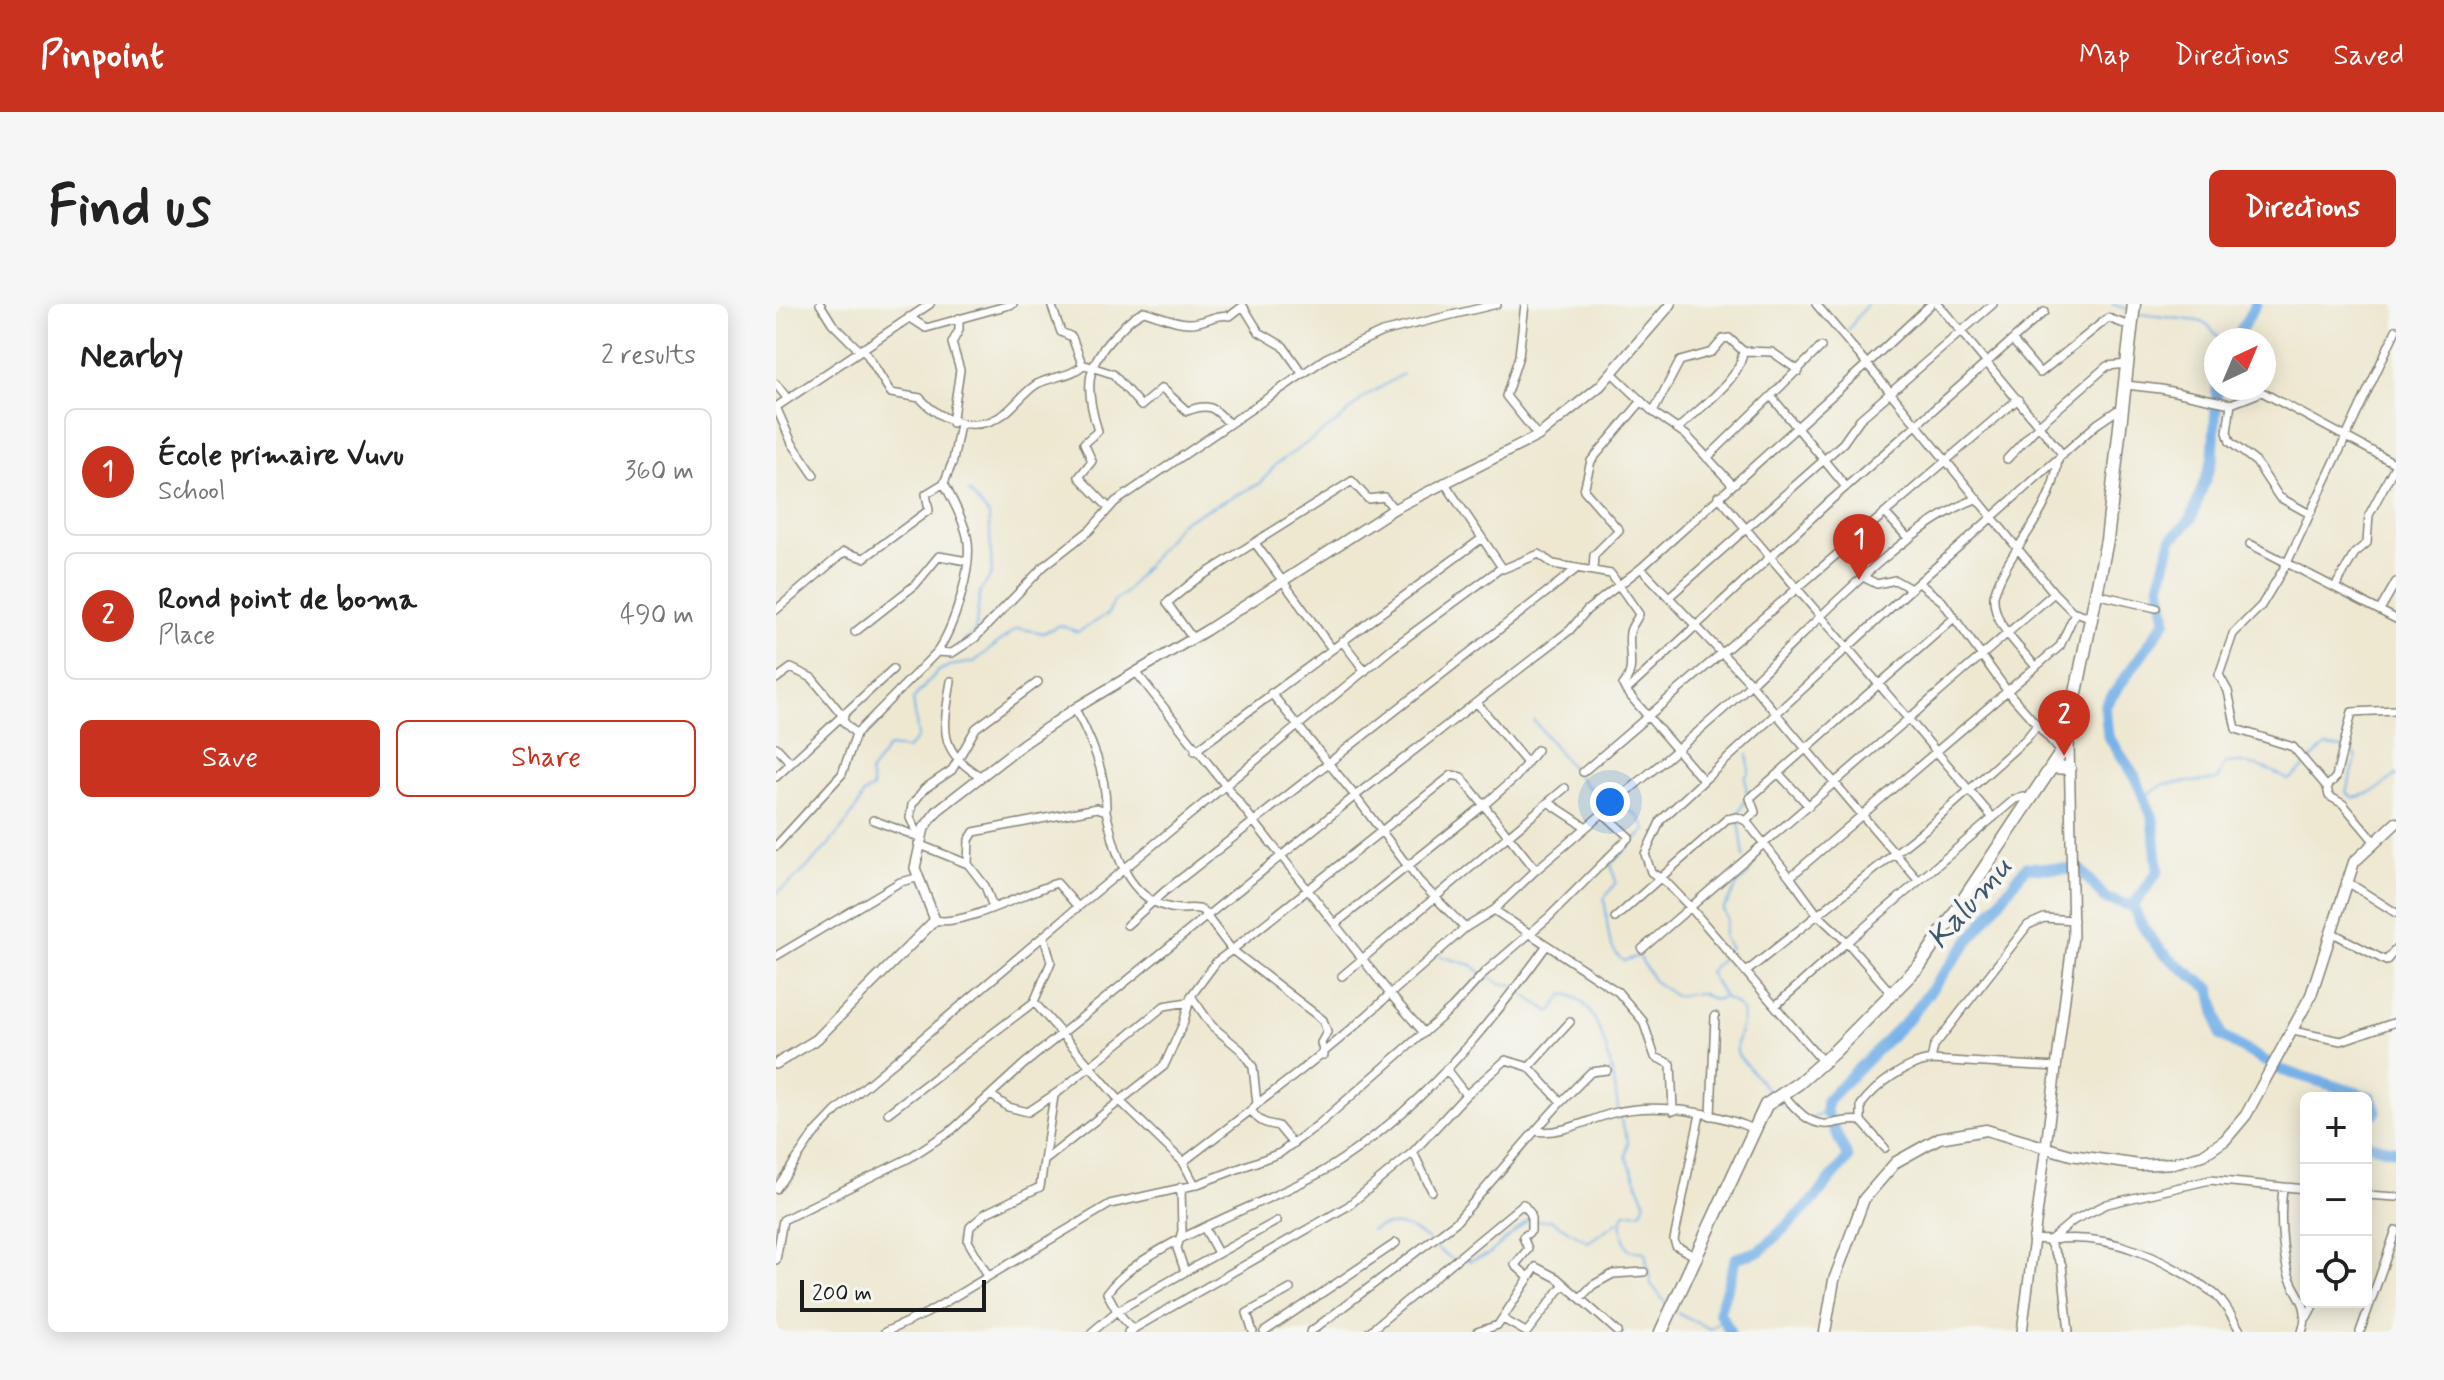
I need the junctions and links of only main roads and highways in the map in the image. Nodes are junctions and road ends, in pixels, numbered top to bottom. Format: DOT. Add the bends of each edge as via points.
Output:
graph roads {
  1 [pos="2132,313"];
  2 [pos="2053,767"];
  3 [pos="2069,768"];
  4 [pos="2396,823"];
  5 [pos="1661,1332"];
  6 [pos="1825,1332"];
  1 -- 2 [label="highway" via="2107,540 2069,739"];
  2 -- 3 [label="highway"];
  2 -- 5 [label="highway" via="1930,952 1823,1062 1777,1096 1754,1129"];
  4 -- 6 [label="main road" via="2354,862 2311,995 2246,1115 2225,1140 2203,1155 2139,1165 2071,1155 1979,1130 1939,1138 1896,1162 1864,1199 1834,1280"];
}
